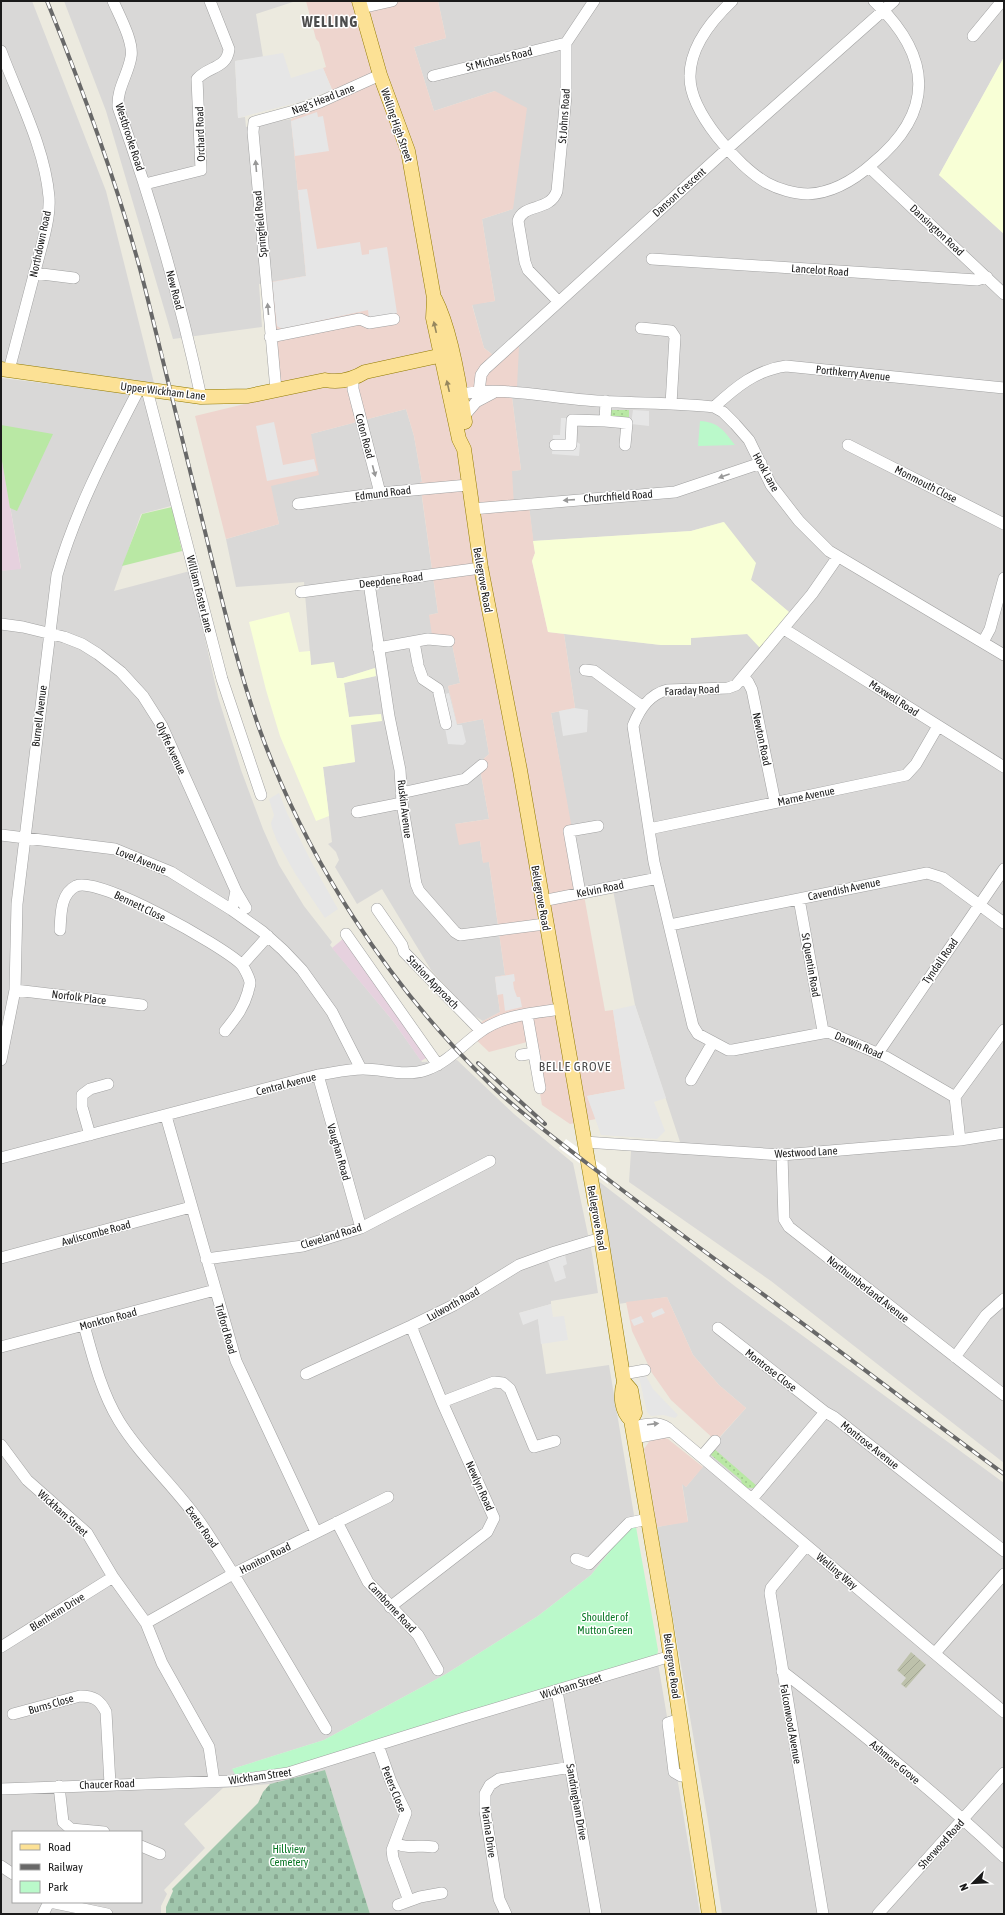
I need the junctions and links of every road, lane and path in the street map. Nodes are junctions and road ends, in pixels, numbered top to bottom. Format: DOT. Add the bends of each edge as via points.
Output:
graph roads {
  1 [pos="113,1"];
  2 [pos="210,1"];
  3 [pos="392,1"];
  4 [pos="594,1"];
  5 [pos="732,1"];
  6 [pos="874,1"];
  7 [pos="894,1"];
  8 [pos="1002,1"];
  9 [pos="360,4"];
  10 [pos="884,10"];
  11 [pos="973,36"];
  12 [pos="566,43"];
  13 [pos="1,51"];
  14 [pos="380,75"];
  15 [pos="433,76"];
  16 [pos="265,119"];
  17 [pos="727,149"];
  18 [pos="869,167"];
  19 [pos="145,184"];
  20 [pos="652,259"];
  21 [pos="34,273"];
  22 [pos="987,277"];
  23 [pos="74,278"];
  24 [pos="1004,294"];
  25 [pos="558,302"];
  26 [pos="394,319"];
  27 [pos="641,328"];
  28 [pos="270,337"];
  29 [pos="447,355"];
  30 [pos="5,369"];
  31 [pos="359,375"];
  32 [pos="1004,388"];
  33 [pos="143,389"];
  34 [pos="276,390"];
  35 [pos="479,392"];
  36 [pos="493,392"];
  37 [pos="461,394"];
  38 [pos="201,397"];
  39 [pos="606,401"];
  40 [pos="671,404"];
  41 [pos="714,407"];
  42 [pos="460,416"];
  43 [pos="605,421"];
  44 [pos="554,445"];
  45 [pos="625,445"];
  46 [pos="848,445"];
  47 [pos="761,463"];
  48 [pos="468,485"];
  49 [pos="380,493"];
  50 [pos="298,504"];
  51 [pos="472,509"];
  52 [pos="1004,524"];
  53 [pos="837,558"];
  54 [pos="481,568"];
  55 [pos="1004,578"];
  56 [pos="368,583"];
  57 [pos="301,592"];
  58 [pos="1,624"];
  59 [pos="784,629"];
  60 [pos="48,632"];
  61 [pos="449,641"];
  62 [pos="414,642"];
  63 [pos="984,642"];
  64 [pos="378,648"];
  65 [pos="1004,655"];
  66 [pos="584,670"];
  67 [pos="744,678"];
  68 [pos="643,707"];
  69 [pos="446,724"];
  70 [pos="938,726"];
  71 [pos="482,766"];
  72 [pos="1004,767"];
  73 [pos="261,795"];
  74 [pos="402,798"];
  75 [pos="776,802"];
  76 [pos="357,812"];
  77 [pos="598,826"];
  78 [pos="649,829"];
  79 [pos="1,835"];
  80 [pos="26,838"];
  81 [pos="1004,868"];
  82 [pos="658,878"];
  83 [pos="236,891"];
  84 [pos="580,893"];
  85 [pos="799,898"];
  86 [pos="542,901"];
  87 [pos="979,905"];
  88 [pos="377,909"];
  89 [pos="232,910"];
  90 [pos="1004,923"];
  91 [pos="545,924"];
  92 [pos="670,925"];
  93 [pos="60,930"];
  94 [pos="266,934"];
  95 [pos="346,934"];
  96 [pos="242,965"];
  97 [pos="15,990"];
  98 [pos="142,1005"];
  99 [pos="561,1009"];
  100 [pos="527,1014"];
  101 [pos="1004,1030"];
  102 [pos="224,1031"];
  103 [pos="481,1031"];
  104 [pos="823,1031"];
  105 [pos="713,1042"];
  106 [pos="534,1053"];
  107 [pos="878,1053"];
  108 [pos="521,1055"];
  109 [pos="1,1060"];
  110 [pos="438,1065"];
  111 [pos="361,1069"];
  112 [pos="318,1075"];
  113 [pos="691,1080"];
  114 [pos="108,1084"];
  115 [pos="540,1088"];
  116 [pos="955,1097"];
  117 [pos="166,1116"];
  118 [pos="1004,1133"];
  119 [pos="90,1135"];
  120 [pos="960,1140"];
  121 [pos="584,1142"];
  122 [pos="782,1155"];
  123 [pos="1,1158"];
  124 [pos="490,1161"];
  125 [pos="191,1207"];
  126 [pos="361,1228"];
  127 [pos="601,1238"];
  128 [pos="1,1258"];
  129 [pos="206,1259"];
  130 [pos="215,1290"];
  131 [pos="1004,1299"];
  132 [pos="84,1325"];
  133 [pos="411,1326"];
  134 [pos="718,1328"];
  135 [pos="1,1347"];
  136 [pos="955,1357"];
  137 [pos="645,1370"];
  138 [pos="306,1374"];
  139 [pos="623,1378"];
  140 [pos="1004,1395"];
  141 [pos="442,1402"];
  142 [pos="825,1412"];
  143 [pos="632,1428"];
  144 [pos="555,1441"];
  145 [pos="714,1441"];
  146 [pos="1,1445"];
  147 [pos="702,1456"];
  148 [pos="388,1497"];
  149 [pos="752,1499"];
  150 [pos="648,1518"];
  151 [pos="338,1522"];
  152 [pos="316,1532"];
  153 [pos="806,1546"];
  154 [pos="1004,1551"];
  155 [pos="576,1559"];
  156 [pos="234,1574"];
  157 [pos="1004,1574"];
  158 [pos="113,1577"];
  159 [pos="390,1607"];
  160 [pos="146,1624"];
  161 [pos="1,1648"];
  162 [pos="935,1653"];
  163 [pos="671,1656"];
  164 [pos="438,1670"];
  165 [pos="782,1671"];
  166 [pos="557,1691"];
  167 [pos="1004,1712"];
  168 [pos="13,1714"];
  169 [pos="326,1729"];
  170 [pos="378,1745"];
  171 [pos="571,1768"];
  172 [pos="1004,1773"];
  173 [pos="214,1781"];
  174 [pos="110,1784"];
  175 [pos="59,1786"];
  176 [pos="1,1788"];
  177 [pos="963,1820"];
  178 [pos="93,1831"];
  179 [pos="395,1843"];
  180 [pos="142,1846"];
  181 [pos="433,1847"];
  182 [pos="160,1854"];
  183 [pos="1004,1857"];
  184 [pos="1,1866"];
  185 [pos="12,1873"];
  186 [pos="442,1893"];
  187 [pos="414,1899"];
  188 [pos="48,1903"];
  189 [pos="54,1903"];
  190 [pos="398,1905"];
  191 [pos="43,1914"];
  192 [pos="107,1914"];
  193 [pos="506,1914"];
  194 [pos="596,1914"];
  195 [pos="709,1914"];
  196 [pos="822,1914"];
  197 [pos="878,1914"];
  1 -- 19 [label="street, Westbrooke Road" via="130,43 132,56 117,97 118,107"];
  2 -- 19 [label="street, Orchard Road" via="229,49 224,63 197,79 201,170"];
  3 -- 9 [label="street"];
  4 -- 12 [label="street"];
  5 -- 17 [label="street" via="704,33 693,59 690,75 692,92 697,104"];
  6 -- 10 [label="street"];
  7 -- 10 [label="street, Danson Crescent"];
  8 -- 11 [label="street"];
  9 -- 14 [label="main road, Welling High Street"];
  10 -- 17 [label="street, Danson Crescent"];
  10 -- 18 [label="street" via="906,40 914,56 919,76 919,92 917,104 903,132"];
  12 -- 15 [label="street, St Michaels Road"];
  12 -- 25 [label="street, St Johns Road" via="566,96 557,191 547,204 523,212 518,221 528,270"];
  13 -- 21 [label="street, Northdown Road" via="35,139 45,172 49,198 48,219"];
  14 -- 16 [label="street, Nag's Head Lane" via="294,112"];
  14 -- 29 [label="main road, Welling High Street" via="408,151 434,298 433,318"];
  28 -- 16 [label="street, Springfield Road, one-way" via="253,132 254,122"];
  17 -- 18 [label="street" via="767,183 806,194 819,193 843,185"];
  17 -- 25 [label="street, Danson Crescent"];
  18 -- 22 [label="street, Dansington Road"];
  19 -- 38 [label="street, New Road" via="189,343"];
  20 -- 22 [label="street, Lancelot Road" via="977,280"];
  21 -- 23 [label="street"];
  21 -- 30 [label="street, Northdown Road"];
  22 -- 24 [label="street, Dansington Road"];
  25 -- 35 [label="street, Danson Crescent" via="485,368 481,375"];
  26 -- 28 [label="street" via="369,323 360,319"];
  27 -- 40 [label="street" via="671,331 675,336"];
  28 -- 34 [label="street, Springfield Road"];
  29 -- 31 [label="main road, Upper Wickham Lane"];
  29 -- 37 [label="main road, Welling High Street"];
  42 -- 29 [label="main road, Welling High Street, one-way"];
  30 -- 33 [label="main road, Upper Wickham Lane"];
  31 -- 34 [label="main road, Upper Wickham Lane" via="352,371 333,374 325,380"];
  31 -- 49 [label="street, Coton Road, one-way" via="353,389"];
  32 -- 41 [label="street, Porthkerry Avenue" via="786,366 750,377"];
  33 -- 38 [label="main road, Upper Wickham Lane"];
  33 -- 60 [label="street, Burnell Avenue" via="102,460 71,529 57,575"];
  33 -- 73 [label="street, William Foster Lane" via="222,679"];
  34 -- 38 [label="main road, Upper Wickham Lane" via="248,396"];
  35 -- 36 [label="street"];
  35 -- 37 [label="street"];
  36 -- 39 [label="street"];
  36 -- 42 [label="street"];
  37 -- 42 [label="main road, Welling High Street"];
  39 -- 40 [label="street"];
  39 -- 43 [label="street"];
  40 -- 41 [label="street"];
  41 -- 47 [label="street, Hook Lane" via="736,424 749,440"];
  42 -- 48 [label="main road, Bellegrove Road" via="459,439 464,449"];
  43 -- 44 [label="street" via="572,420 571,446"];
  43 -- 45 [label="street" via="627,423"];
  46 -- 52 [label="street, Monmouth Close"];
  47 -- 51 [label="street, Churchfield Road, one-way" via="675,492"];
  47 -- 53 [label="street, Hook Lane" via="771,485 799,521"];
  48 -- 49 [label="street, Edmund Road"];
  48 -- 51 [label="main road, Bellegrove Road"];
  49 -- 50 [label="street, Edmund Road"];
  51 -- 54 [label="main road, Bellegrove Road"];
  53 -- 59 [label="street, Faraday Road" via="824,579"];
  53 -- 63 [label="street, Hook Lane"];
  54 -- 56 [label="street, Deepdene Road"];
  54 -- 86 [label="main road, Bellegrove Road"];
  55 -- 63 [label="street"];
  56 -- 57 [label="street, Deepdene Road"];
  56 -- 64 [label="street, Ruskin Avenue"];
  58 -- 60 [label="street, Olyffe Avenue"];
  59 -- 67 [label="street, Faraday Road"];
  59 -- 70 [label="street, Maxwell Road"];
  60 -- 80 [label="street, Burnell Avenue"];
  60 -- 83 [label="street, Olyffe Avenue" via="82,644 98,654 121,672 143,696 162,726"];
  61 -- 62 [label="street" via="438,639"];
  62 -- 64 [label="street"];
  62 -- 69 [label="street" via="423,679 438,689"];
  63 -- 65 [label="street, Hook Lane"];
  64 -- 74 [label="street, Ruskin Avenue" via="400,770"];
  66 -- 68 [label="street" via="594,671"];
  67 -- 68 [label="street, Faraday Road" via="728,688 658,692"];
  67 -- 75 [label="street, Newton Road" via="752,690"];
  68 -- 78 [label="street, Faraday Road" via="635,720 633,733"];
  70 -- 72 [label="street, Maxwell Road"];
  70 -- 75 [label="street, Marne Avenue" via="906,776"];
  71 -- 74 [label="street" via="465,779"];
  74 -- 76 [label="street"];
  74 -- 91 [label="street, Ruskin Avenue" via="416,884 419,891 455,932 464,935"];
  75 -- 78 [label="street, Marne Avenue"];
  77 -- 84 [label="street" via="569,831"];
  78 -- 82 [label="street, Faraday Road"];
  79 -- 80 [label="street, Lovel Avenue"];
  80 -- 89 [label="street, Lovel Avenue" via="115,849 171,872"];
  80 -- 97 [label="street, Burnell Avenue" via="17,904"];
  81 -- 87 [label="street, Tyndall Road"];
  82 -- 84 [label="street, Kelvin Road"];
  82 -- 92 [label="street, Darwin Road"];
  83 -- 89 [label="street"];
  83 -- 94 [label="street, Lovel Avenue"];
  84 -- 86 [label="street, Kelvin Road"];
  85 -- 87 [label="street, Cavendish Avenue" via="928,873 943,878"];
  85 -- 92 [label="street, Cavendish Avenue"];
  85 -- 104 [label="street, St Quentin Road"];
  86 -- 91 [label="main road, Bellegrove Road"];
  87 -- 90 [label="street, Cavendish Avenue"];
  87 -- 107 [label="street, Tyndall Road"];
  88 -- 103 [label="street, Station Approach" via="408,957"];
  89 -- 94 [label="street, Lovel Avenue"];
  91 -- 99 [label="main road, Bellegrove Road"];
  92 -- 105 [label="street, Darwin Road" via="693,1026 698,1034"];
  93 -- 96 [label="street, Bennett Close" via="61,909 67,893 80,885 96,887 125,897 206,939"];
  94 -- 96 [label="street"];
  94 -- 111 [label="street, Lovel Avenue" via="319,992"];
  95 -- 110 [label="street"];
  96 -- 102 [label="street" via="250,984 243,1008"];
  97 -- 98 [label="street, Norfolk Place"];
  97 -- 109 [label="street, Burnell Avenue"];
  99 -- 100 [label="street, Central Avenue"];
  99 -- 121 [label="main road, Bellegrove Road"];
  100 -- 103 [label="street, Central Avenue"];
  100 -- 106 [label="street"];
  101 -- 116 [label="street"];
  103 -- 110 [label="street, Central Avenue"];
  104 -- 105 [label="street, Darwin Road" via="732,1050"];
  104 -- 107 [label="street, Darwin Road"];
  105 -- 113 [label="street"];
  106 -- 108 [label="street"];
  106 -- 115 [label="street"];
  107 -- 116 [label="street, Darwin Road"];
  110 -- 111 [label="street, Central Avenue" via="409,1074"];
  111 -- 112 [label="street, Central Avenue"];
  112 -- 117 [label="street, Central Avenue"];
  112 -- 126 [label="street, Vaughan Road"];
  114 -- 119 [label="street" via="90,1089 82,1095 82,1107"];
  116 -- 120 [label="street"];
  117 -- 119 [label="street, Central Avenue"];
  117 -- 125 [label="street, Tidford Road"];
  118 -- 120 [label="street, Westwood Lane"];
  119 -- 123 [label="street, Central Avenue"];
  120 -- 122 [label="street, Westwood Lane"];
  121 -- 122 [label="street, Westwood Lane"];
  121 -- 127 [label="main road, Bellegrove Road"];
  122 -- 136 [label="street, Northumberland Avenue" via="784,1219 789,1227"];
  124 -- 126 [label="street, Cleveland Road"];
  125 -- 128 [label="street, Awliscombe Road"];
  125 -- 129 [label="street, Tidford Road"];
  126 -- 129 [label="street, Cleveland Road" via="304,1246"];
  127 -- 133 [label="street, Lulworth Road" via="519,1266"];
  127 -- 139 [label="main road, Bellegrove Road"];
  129 -- 130 [label="street, Tidford Road"];
  130 -- 132 [label="street, Monkton Road"];
  130 -- 152 [label="street, Tidford Road" via="236,1361"];
  131 -- 136 [label="street" via="986,1315"];
  132 -- 135 [label="street, Monkton Road"];
  132 -- 156 [label="street, Exeter Road" via="98,1375 107,1399 120,1422 203,1526"];
  133 -- 138 [label="street, Lulworth Road"];
  133 -- 141 [label="street, Newlyn Road"];
  134 -- 142 [label="street, Montrose Close"];
  136 -- 140 [label="street, Northumberland Avenue"];
  137 -- 139 [label="street"];
  139 -- 143 [label="main road, Bellegrove Road" via="630,1390 635,1413"];
  141 -- 144 [label="street" via="494,1382 503,1384 510,1389 534,1447"];
  141 -- 159 [label="street, Newlyn Road" via="494,1518 487,1532"];
  142 -- 149 [label="street"];
  142 -- 154 [label="street, Montrose Avenue"];
  143 -- 147 [label="street, Welling Way" via="670,1431"];
  143 -- 150 [label="main road, Bellegrove Road"];
  145 -- 147 [label="street"];
  146 -- 158 [label="street, Wickham Street" via="27,1480 87,1533"];
  147 -- 149 [label="street, Welling Way"];
  148 -- 151 [label="street, Honiton Road"];
  149 -- 153 [label="street, Welling Way"];
  150 -- 155 [label="street" via="629,1523 588,1564"];
  150 -- 163 [label="main road, Bellegrove Road"];
  151 -- 152 [label="street, Honiton Road"];
  151 -- 159 [label="street, Camborne Road" via="368,1582"];
  152 -- 156 [label="street, Honiton Road"];
  153 -- 162 [label="street, Welling Way"];
  153 -- 165 [label="street, Falconwood Avenue" via="771,1588 770,1593"];
  156 -- 160 [label="street, Honiton Road"];
  156 -- 169 [label="street, Exeter Road"];
  157 -- 162 [label="street"];
  158 -- 160 [label="street, Wickham Street"];
  158 -- 161 [label="street, Blenheim Drive"];
  159 -- 164 [label="street, Camborne Road" via="418,1635"];
  160 -- 173 [label="street, Wickham Street" via="162,1663 209,1747"];
  162 -- 167 [label="street, Welling Way"];
  163 -- 166 [label="street, Wickham Street"];
  163 -- 195 [label="main road, Bellegrove Road"];
  165 -- 177 [label="street, Ashmore Grove" via="821,1700"];
  165 -- 196 [label="street, Falconwood Avenue"];
  166 -- 170 [label="street, Wickham Street"];
  166 -- 171 [label="street, Sandringham Drive"];
  168 -- 174 [label="street, Burns Close" via="80,1696 90,1696 101,1702 106,1712"];
  170 -- 173 [label="street, Wickham Street" via="288,1773"];
  170 -- 179 [label="street, Peters Close" via="391,1782 406,1813"];
  171 -- 193 [label="street, Marina Drive" via="499,1779 490,1785 485,1794 485,1811 499,1899"];
  171 -- 194 [label="street, Sandringham Drive"];
  172 -- 177 [label="street, Sherwood Road"];
  173 -- 174 [label="street, Chaucer Road"];
  174 -- 175 [label="street, Chaucer Road"];
  175 -- 176 [label="street, Chaucer Road"];
  175 -- 178 [label="street" via="64,1822 71,1829"];
  177 -- 183 [label="street, Ashmore Grove"];
  177 -- 197 [label="street, Sherwood Road"];
  179 -- 181 [label="street" via="409,1848 425,1845"];
  179 -- 187 [label="street, Peters Close" via="392,1850 394,1858"];
  180 -- 182 [label="street"];
  184 -- 185 [label="street"];
  186 -- 187 [label="street"];
  187 -- 190 [label="street"];
  188 -- 191 [label="street"];
  189 -- 192 [label="street"];
}
